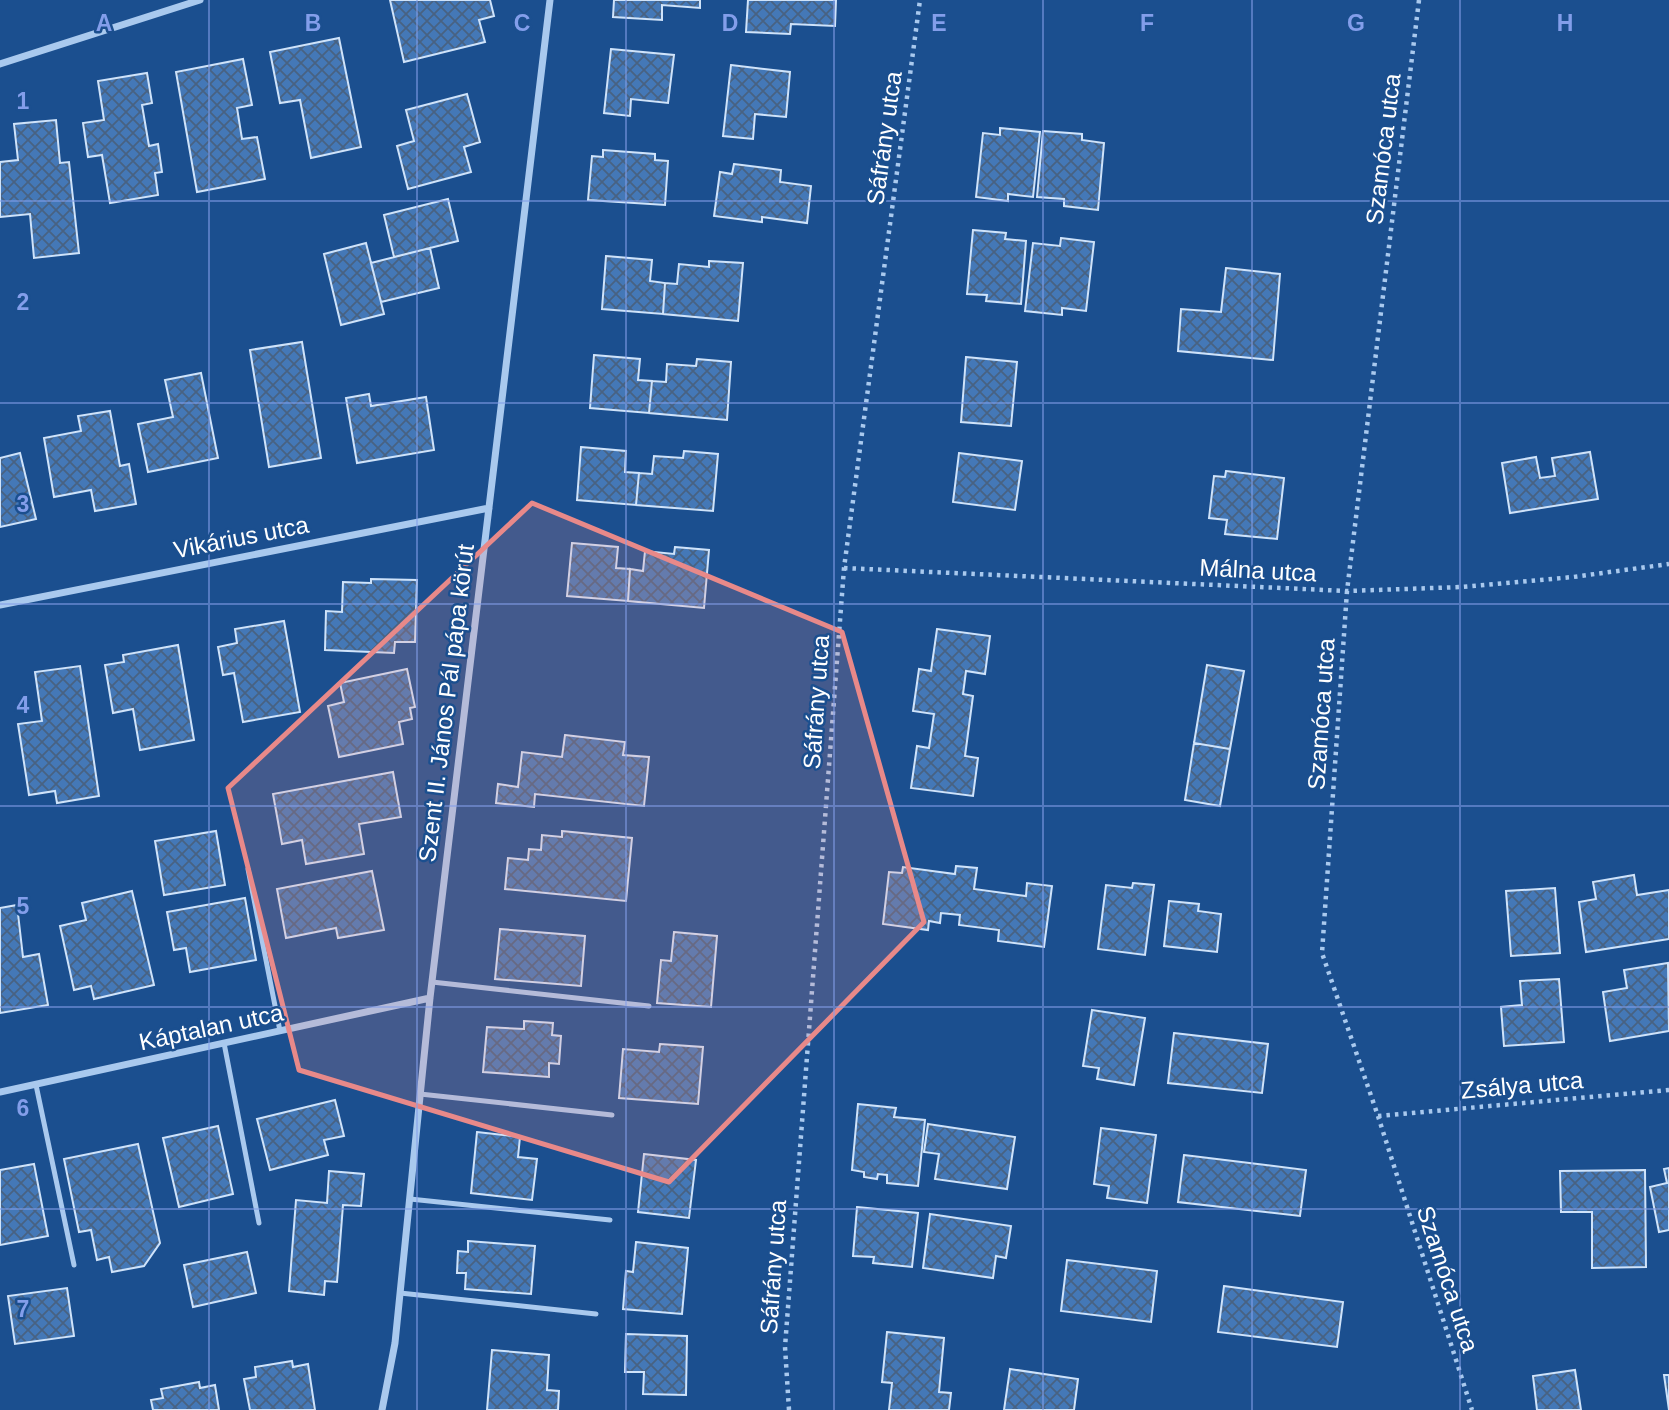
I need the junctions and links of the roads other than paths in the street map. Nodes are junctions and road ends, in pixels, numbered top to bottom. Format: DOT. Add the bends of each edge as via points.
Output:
graph roads {
  1 [pos="201,0"];
  2 [pos="550,0"];
  3 [pos="0,64"];
  4 [pos="489,508"];
  5 [pos="0,605"];
  6 [pos="248,869"];
  7 [pos="432,982"];
  8 [pos="430,998"];
  9 [pos="649,1006"];
  10 [pos="280,1031"];
  11 [pos="224,1044"];
  12 [pos="36,1085"];
  13 [pos="0,1093"];
  14 [pos="421,1094"];
  15 [pos="612,1115"];
  16 [pos="410,1199"];
  17 [pos="610,1220"];
  18 [pos="259,1223"];
  19 [pos="74,1265"];
  20 [pos="400,1293"];
  21 [pos="596,1314"];
  22 [pos="382,1410"];
  1 -- 3 [label="street"];
  2 -- 4 [label="street, Szent II. János Pál pápa körút"];
  4 -- 5 [label="street, Vikárius utca"];
  4 -- 7 [label="street, Szent II. János Pál pápa körút"];
  6 -- 10 [label="lane"];
  7 -- 8 [label="street, Szent II. János Pál pápa körút"];
  7 -- 9 [label="lane"];
  8 -- 10 [label="street, Káptalan utca"];
  8 -- 14 [label="street, Szent II. János Pál pápa körút"];
  10 -- 11 [label="street, Káptalan utca"];
  11 -- 12 [label="street, Káptalan utca"];
  11 -- 18 [label="lane"];
  12 -- 13 [label="street, Káptalan utca"];
  12 -- 19 [label="lane"];
  14 -- 15 [label="lane"];
  14 -- 16 [label="street, Szent II. János Pál pápa körút"];
  16 -- 17 [label="lane"];
  16 -- 20 [label="street, Szent II. János Pál pápa körút"];
  20 -- 21 [label="lane"];
  20 -- 22 [label="street, Szent II. János Pál pápa körút"];
}
